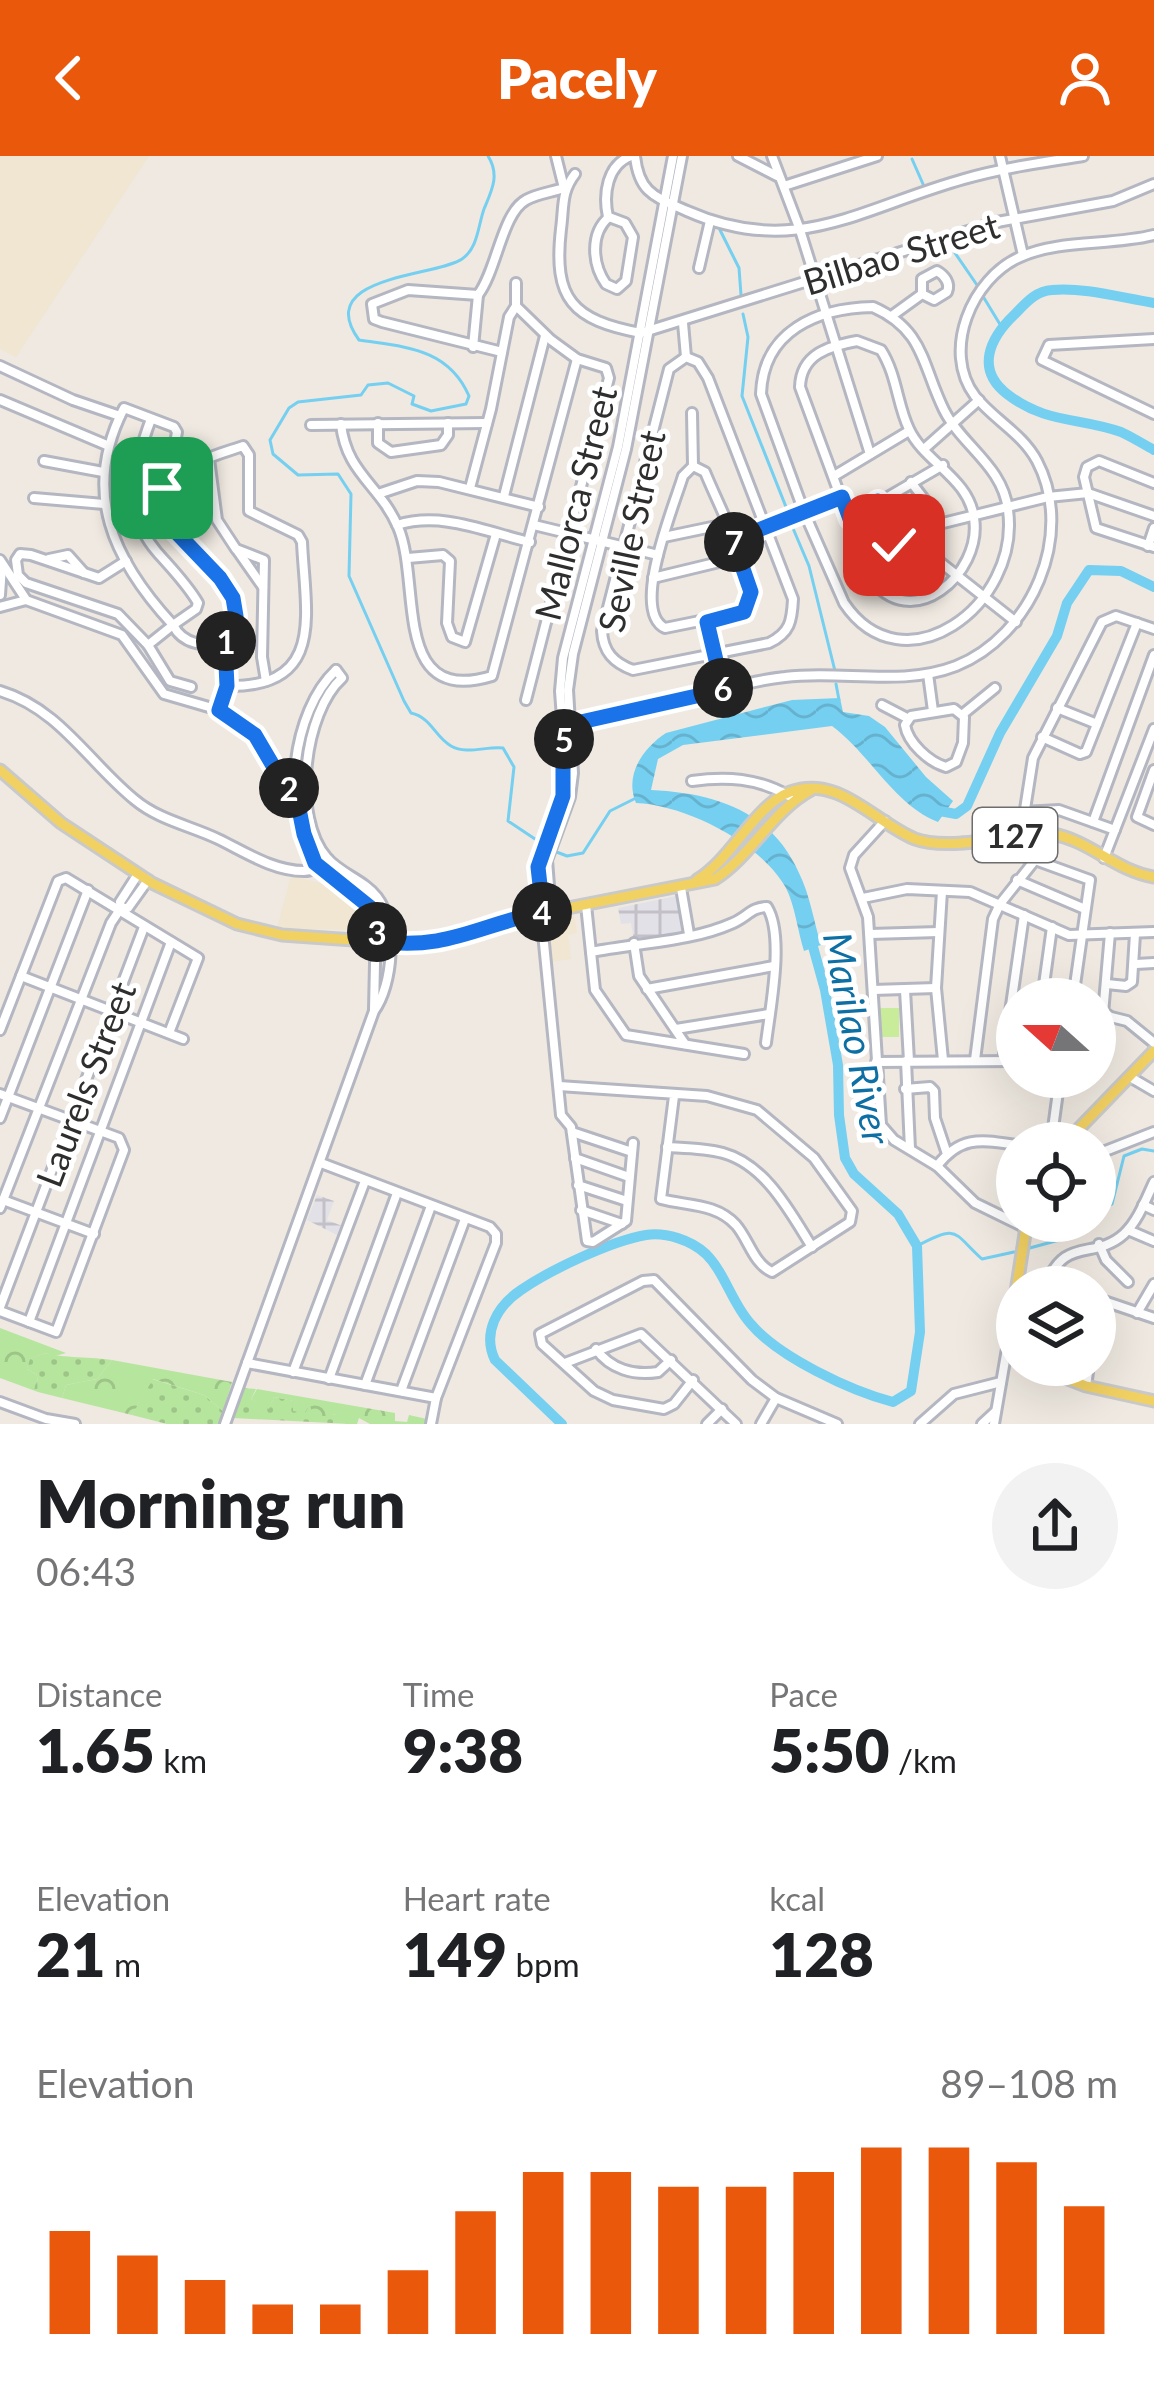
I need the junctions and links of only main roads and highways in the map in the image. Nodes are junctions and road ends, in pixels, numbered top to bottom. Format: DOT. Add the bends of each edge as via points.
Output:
graph roads {
  1 [pos="0,770"];
  2 [pos="790,797"];
  3 [pos="741,848"];
  4 [pos="1154,877"];
  5 [pos="376,917"];
  6 [pos="364,940"];
  7 [pos="1154,1047"];
  8 [pos="1086,1122"];
  9 [pos="1086,1386"];
  10 [pos="1154,1401"];
  1 -- 6 [label="main road, 127" via="143,877 249,928"];
  2 -- 3 [label="main road, 127"];
  2 -- 3 [label="main road, 127" via="760,818"];
  2 -- 4 [label="main road, 127" via="827,791 925,842 1062,836"];
  3 -- 6 [label="main road, 127" via="720,876 681,888 545,912 425,945"];
  5 -- 6 [label="main road"];
  7 -- 8 [label="main road"];
  9 -- 10 [label="main road"];
}
